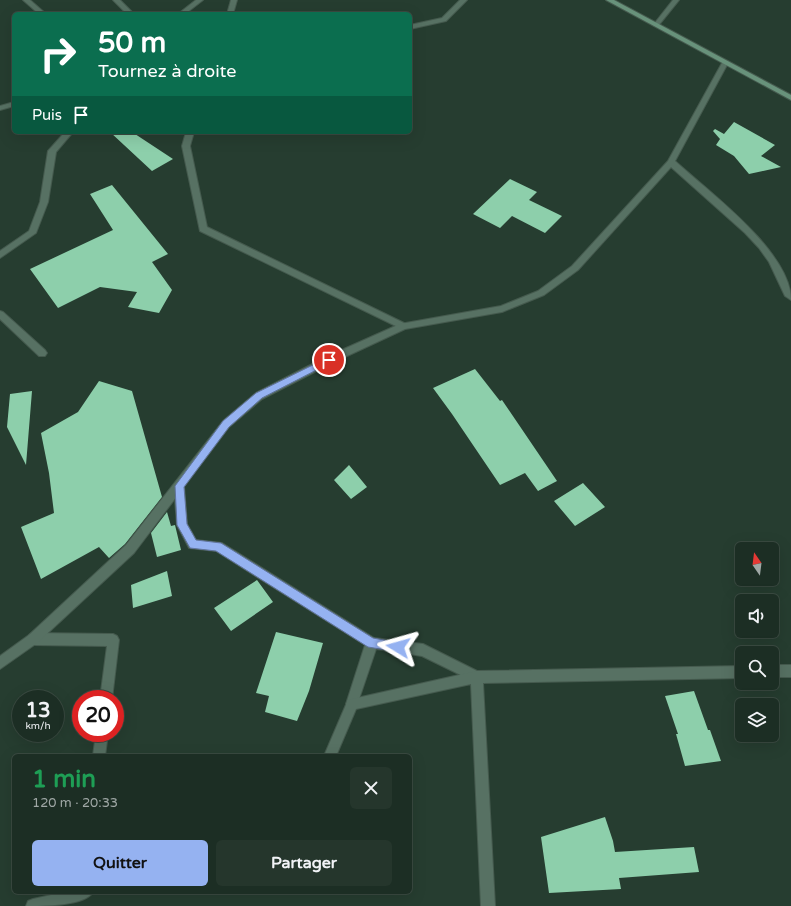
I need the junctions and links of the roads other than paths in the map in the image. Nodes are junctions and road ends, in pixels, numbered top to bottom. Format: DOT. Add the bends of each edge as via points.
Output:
graph roads {
  1 [pos="26,0"];
  2 [pos="116,0"];
  3 [pos="200,0"];
  4 [pos="234,0"];
  5 [pos="464,0"];
  6 [pos="610,0"];
  7 [pos="676,0"];
  8 [pos="41,12"];
  9 [pos="129,12"];
  10 [pos="184,12"];
  11 [pos="231,12"];
  12 [pos="656,24"];
  13 [pos="412,28"];
  14 [pos="725,62"];
  15 [pos="791,98"];
  16 [pos="12,105"];
  17 [pos="0,108"];
  18 [pos="66,134"];
  19 [pos="189,134"];
  20 [pos="671,162"];
  21 [pos="0,255"];
  22 [pos="791,297"];
  23 [pos="0,314"];
  24 [pos="403,326"];
  25 [pos="42,353"];
  26 [pos="179,486"];
  27 [pos="32,639"];
  28 [pos="372,643"];
  29 [pos="0,663"];
  30 [pos="791,670"];
  31 [pos="779,671"];
  32 [pos="735,672"];
  33 [pos="477,677"];
  34 [pos="107,690"];
  35 [pos="352,704"];
  36 [pos="101,742"];
  37 [pos="99,754"];
  38 [pos="331,754"];
  39 [pos="79,894"];
  40 [pos="34,906"];
  41 [pos="488,906"];
  1 -- 8 [label="street"];
  2 -- 9 [label="street"];
  3 -- 10 [label="street"];
  4 -- 11 [label="street"];
  5 -- 13 [label="street" via="444,20"];
  6 -- 12 [label="main road"];
  7 -- 12 [label="street"];
  12 -- 14 [label="main road"];
  14 -- 15 [label="main road"];
  14 -- 20 [label="street"];
  16 -- 17 [label="street"];
  18 -- 21 [label="street" via="52,151 44,202 32,233"];
  19 -- 24 [label="street" via="186,146 203,229"];
  20 -- 22 [label="street" via="762,246 773,261"];
  20 -- 24 [label="street" via="575,268 541,293 502,309"];
  23 -- 25 [label="street"];
  24 -- 26 [label="street" via="259,396 226,424"];
  26 -- 27 [label="street" via="130,550"];
  26 -- 28 [label="street" via="182,525 193,545 218,546"];
  27 -- 29 [label="street"];
  27 -- 34 [label="street" via="113,640"];
  28 -- 33 [label="street" via="423,650"];
  28 -- 35 [label="street"];
  30 -- 31 [label="street"];
  32 -- 33 [label="street"];
  33 -- 35 [label="street"];
  33 -- 41 [label="street"];
  35 -- 38 [label="street"];
  36 -- 37 [label="street"];
  39 -- 40 [label="street"];
}
